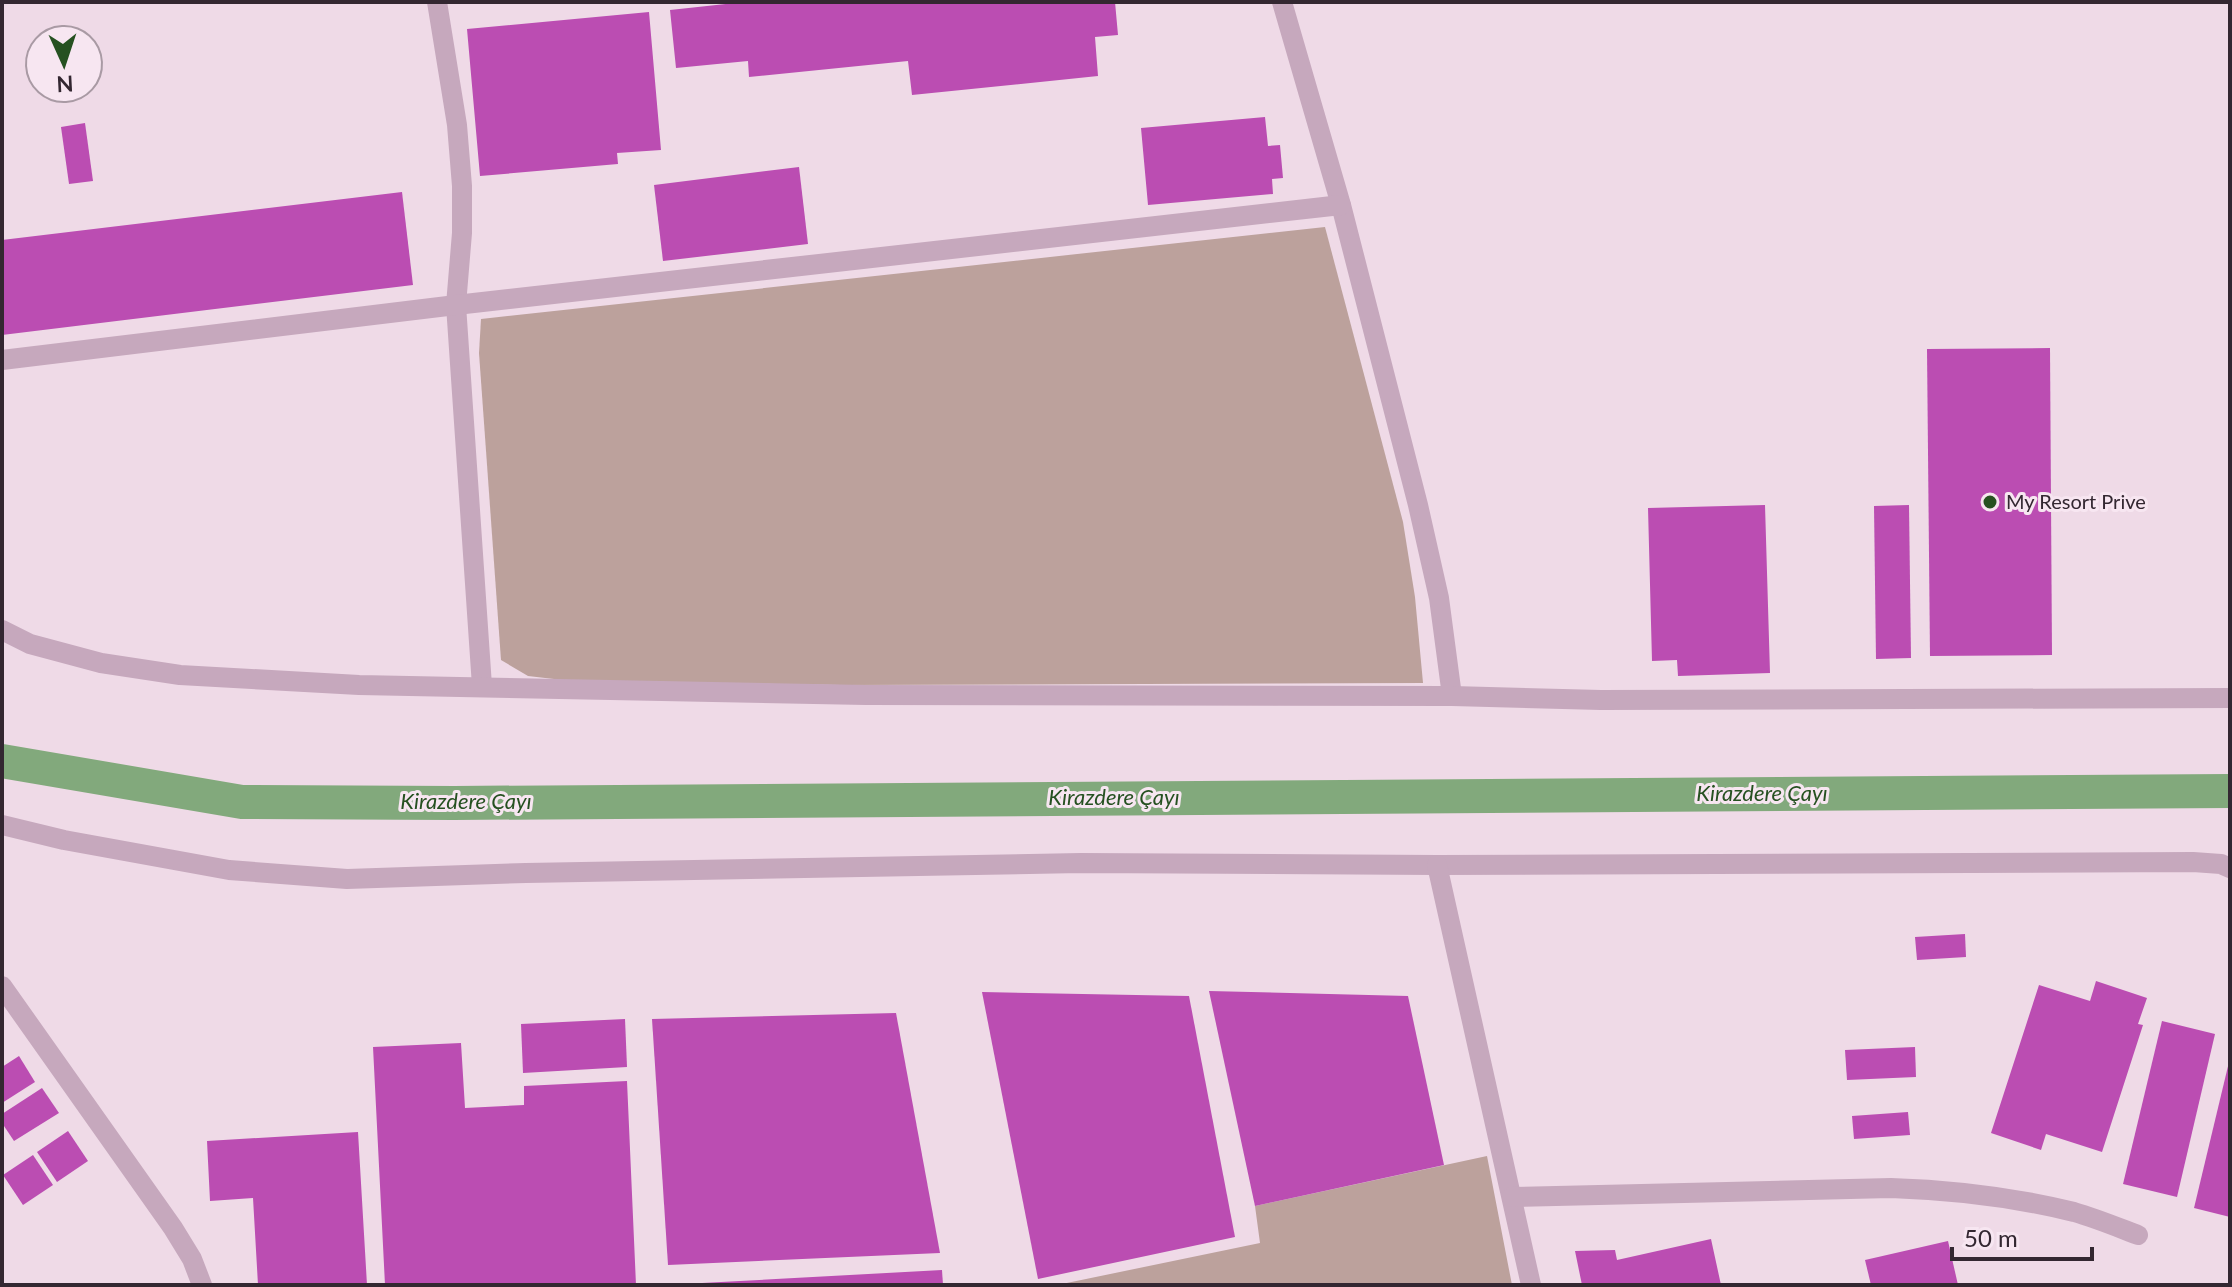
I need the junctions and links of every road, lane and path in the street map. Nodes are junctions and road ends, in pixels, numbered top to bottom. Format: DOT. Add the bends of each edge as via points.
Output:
graph roads {
  1 [pos="437,2"];
  2 [pos="1282,2"];
  3 [pos="1341,205"];
  4 [pos="456,305"];
  5 [pos="2,360"];
  6 [pos="2,630"];
  7 [pos="482,686"];
  8 [pos="1452,696"];
  9 [pos="2230,698"];
  10 [pos="2,825"];
  11 [pos="1437,865"];
  12 [pos="2230,868"];
  13 [pos="2,986"];
  14 [pos="1512,1197"];
  15 [pos="2138,1235"];
  16 [pos="202,1285"];
  17 [pos="1531,1285"];
  1 -- 4 [label="street" via="462,186"];
  2 -- 3 [label="street"];
  3 -- 4 [label="street"];
  3 -- 8 [label="street" via="1432,567"];
  4 -- 5 [label="street"];
  4 -- 7 [label="street"];
  6 -- 7 [label="street" via="30,644 101,663 180,675"];
  7 -- 8 [label="street" via="866,695"];
  8 -- 9 [label="street"];
  10 -- 11 [label="street" via="229,870 347,879 1081,863"];
  11 -- 12 [label="street" via="2193,862"];
  11 -- 14 [label="street"];
  13 -- 16 [label="street" via="173,1228"];
  14 -- 15 [label="street" via="1945,1190 2077,1213"];
  14 -- 17 [label="street"];
}
